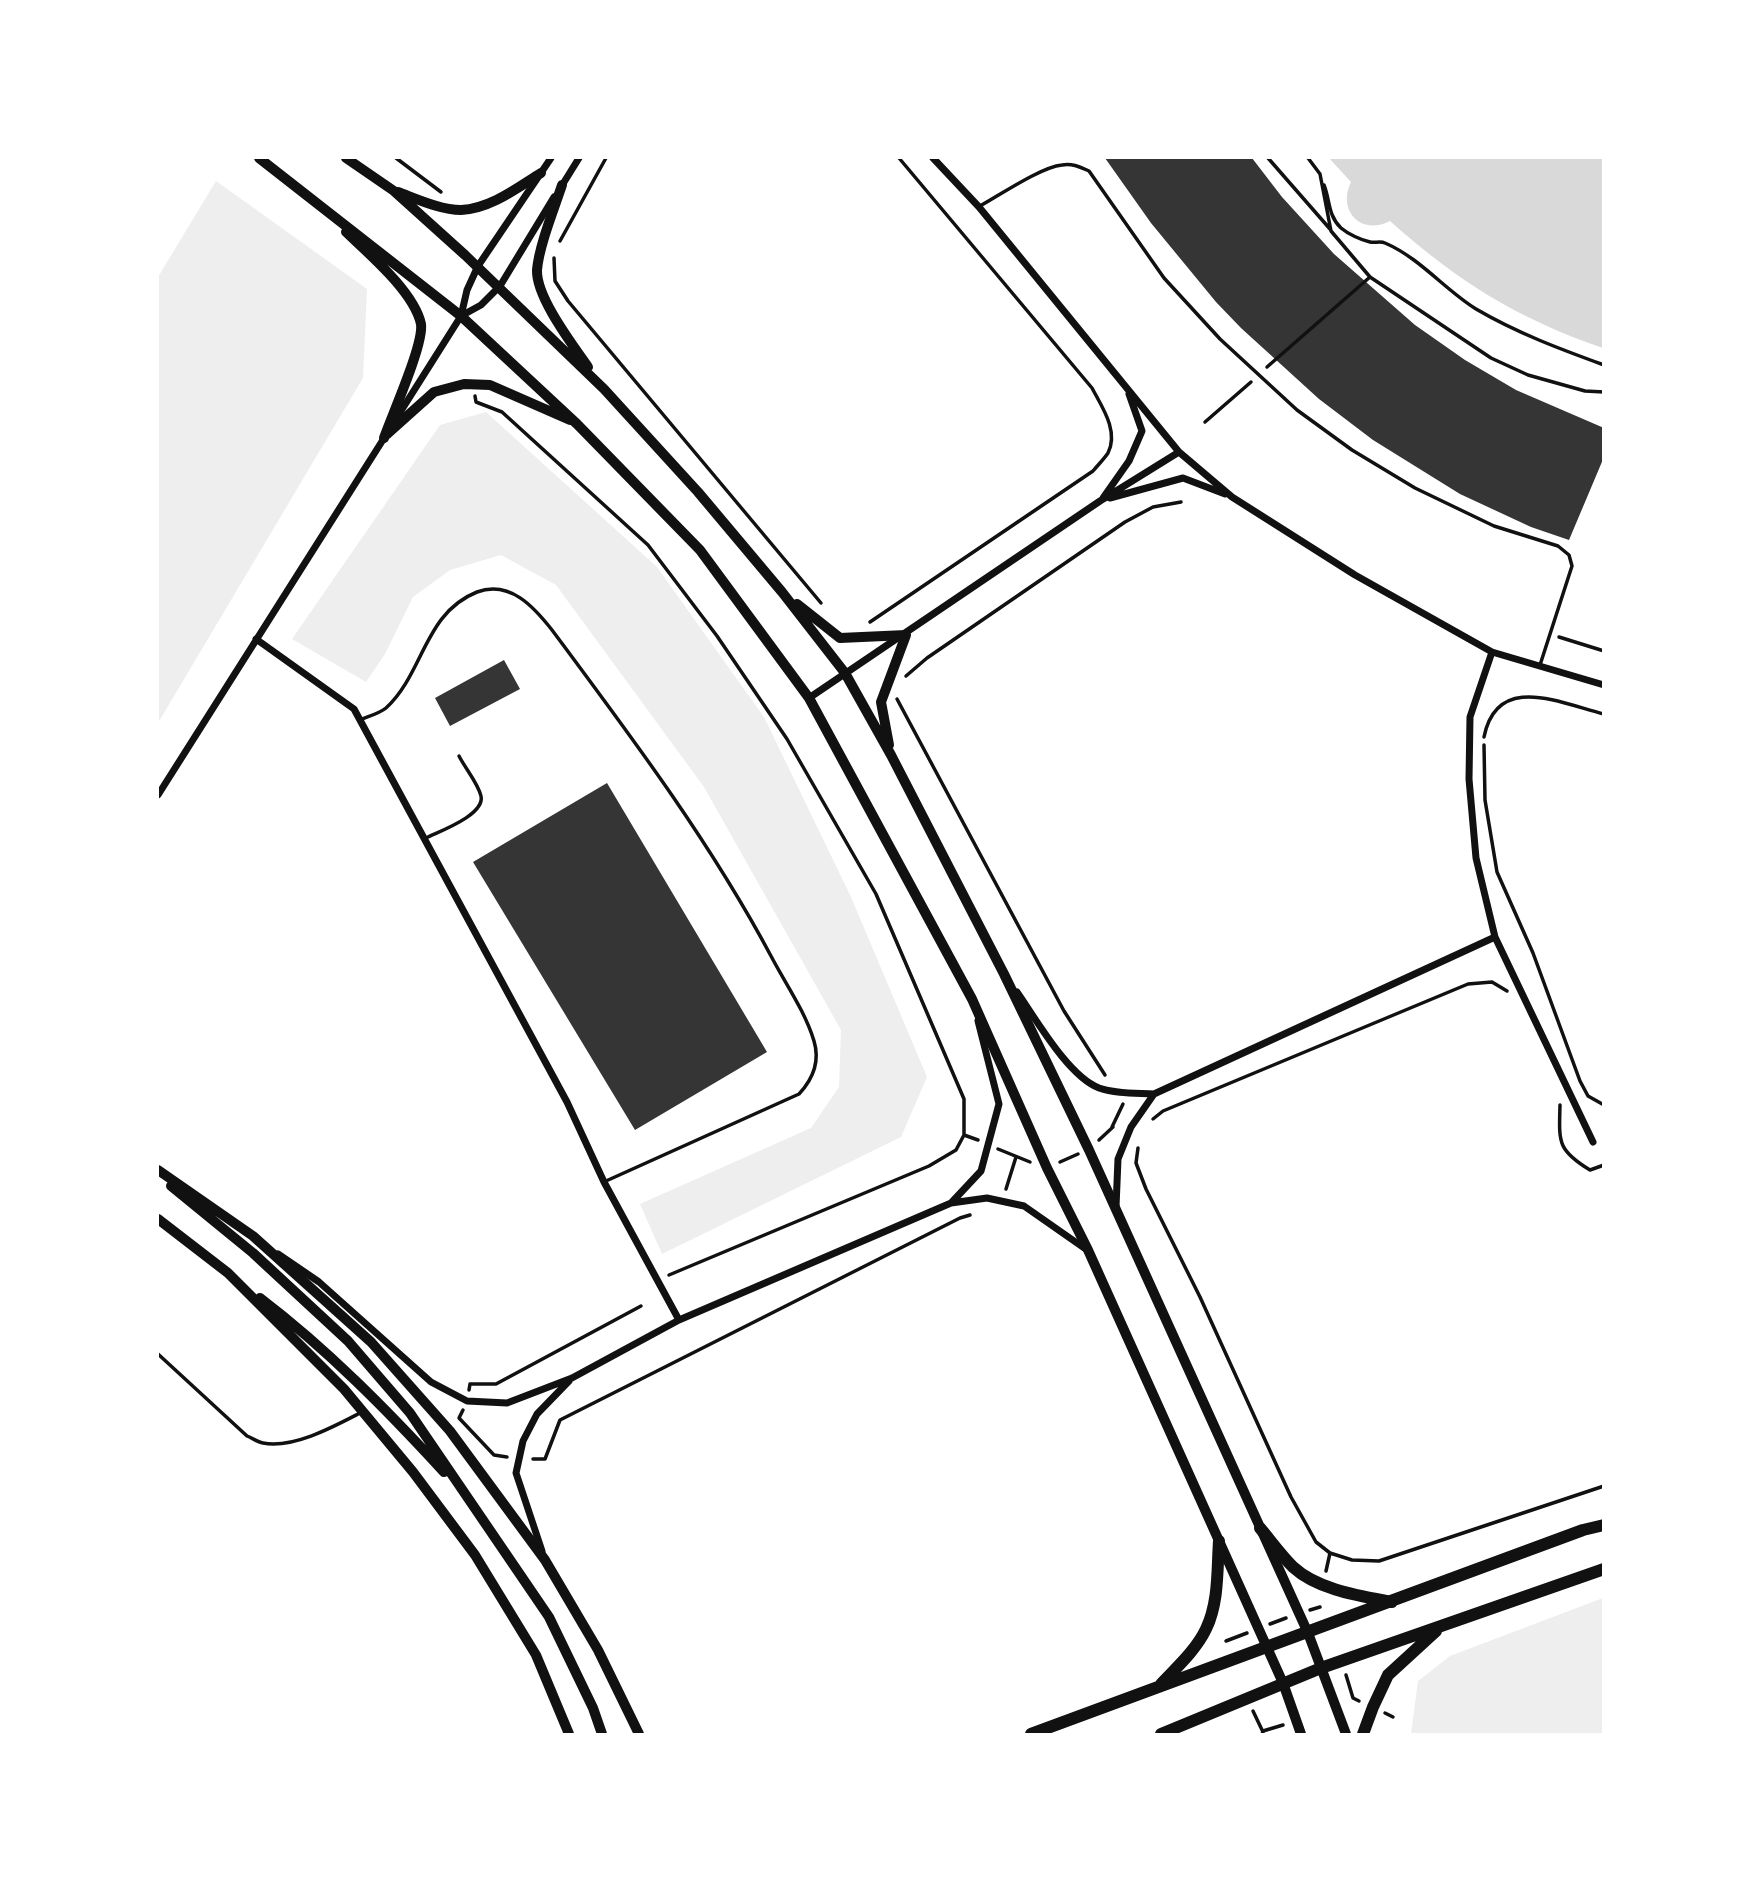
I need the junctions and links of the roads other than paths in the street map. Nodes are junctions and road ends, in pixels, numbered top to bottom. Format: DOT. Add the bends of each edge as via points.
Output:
graph roads {
  1 [pos="259,158"];
  2 [pos="346,158"];
  3 [pos="551,158"];
  4 [pos="579,158"];
  5 [pos="933,158"];
  6 [pos="541,173"];
  7 [pos="562,185"];
  8 [pos="394,191"];
  9 [pos="309,195"];
  10 [pos="979,207"];
  11 [pos="478,266"];
  12 [pos="500,286"];
  13 [pos="461,316"];
  14 [pos="1126,386"];
  15 [pos="604,389"];
  16 [pos="577,424"];
  17 [pos="384,438"];
  18 [pos="1179,452"];
  19 [pos="1232,497"];
  20 [pos="1100,501"];
  21 [pos="782,592"];
  22 [pos="906,635"];
  23 [pos="256,639"];
  24 [pos="1492,652"];
  25 [pos="1540,666"];
  26 [pos="845,673"];
  27 [pos="1604,685"];
  28 [pos="809,698"];
  29 [pos="361,720"];
  30 [pos="891,755"];
  31 [pos="459,756"];
  32 [pos="158,795"];
  33 [pos="426,838"];
  34 [pos="1495,937"];
  35 [pos="1004,974"];
  36 [pos="972,999"];
  37 [pos="1154,1094"];
  38 [pos="1593,1142"];
  39 [pos="158,1170"];
  40 [pos="158,1175"];
  41 [pos="604,1182"];
  42 [pos="951,1203"];
  43 [pos="1116,1208"];
  44 [pos="158,1219"];
  45 [pos="253,1236"];
  46 [pos="1088,1250"];
  47 [pos="228,1273"];
  48 [pos="679,1320"];
  49 [pos="158,1354"];
  50 [pos="572,1378"];
  51 [pos="362,1412"];
  52 [pos="469,1498"];
  53 [pos="1604,1525"];
  54 [pos="1260,1528"];
  55 [pos="1219,1541"];
  56 [pos="545,1560"];
  57 [pos="1604,1569"];
  58 [pos="1392,1602"];
  59 [pos="1438,1628"];
  60 [pos="1308,1633"];
  61 [pos="1266,1647"];
  62 [pos="1321,1668"];
  63 [pos="1283,1683"];
  64 [pos="1158,1687"];
  65 [pos="569,1734"];
  66 [pos="602,1734"];
  67 [pos="639,1734"];
  68 [pos="1031,1734"];
  69 [pos="1161,1734"];
  70 [pos="1301,1734"];
  71 [pos="1346,1734"];
  72 [pos="1363,1734"];
  1 -- 9 [label="street"];
  2 -- 8 [label="street"];
  3 -- 6 [label="street"];
  4 -- 7 [label="street"];
  5 -- 10 [label="street"];
  6 -- 8 [label="street" via="485,205 461,210"];
  6 -- 11 [label="street"];
  7 -- 12 [label="street"];
  7 -- 15 [label="street" via="540,256 538,281 551,311"];
  8 -- 11 [label="street"];
  9 -- 13 [label="street"];
  9 -- 17 [label="street" via="398,285 415,308 421,327 419,345"];
  10 -- 14 [label="street"];
  10 -- 25 [label="lane" via="1061,164 1089,171 1164,278 1220,339 1297,410 1415,488 1494,526 1558,546 1569,555 1572,566"];
  11 -- 12 [label="street"];
  11 -- 13 [label="street"];
  12 -- 13 [label="street"];
  12 -- 15 [label="street"];
  13 -- 16 [label="street"];
  13 -- 17 [label="street"];
  14 -- 18 [label="street"];
  14 -- 20 [label="street" via="1142,431 1129,461"];
  15 -- 21 [label="street"];
  16 -- 17 [label="street" via="490,385 464,384 434,392"];
  16 -- 28 [label="street" via="700,550"];
  17 -- 23 [label="street"];
  18 -- 19 [label="street"];
  18 -- 20 [label="street"];
  19 -- 20 [label="street" via="1183,478"];
  19 -- 24 [label="street" via="1354,575"];
  20 -- 22 [label="street"];
  21 -- 22 [label="street" via="840,638"];
  21 -- 26 [label="street"];
  22 -- 26 [label="street"];
  22 -- 30 [label="street" via="881,702"];
  23 -- 29 [label="street" via="354,709"];
  23 -- 32 [label="street"];
  24 -- 25 [label="street"];
  24 -- 34 [label="street" via="1470,717 1469,779 1476,858"];
  25 -- 27 [label="street"];
  26 -- 28 [label="street"];
  26 -- 30 [label="street"];
  28 -- 36 [label="street"];
  29 -- 33 [label="street"];
  29 -- 41 [label="lane" via="384,710 400,691 444,614 464,597 500,589 518,596 552,630 656,771 744,906 804,1018 815,1042 816,1062 811,1081 799,1094"];
  30 -- 35 [label="street"];
  31 -- 33 [label="lane" via="481,796 480,807"];
  33 -- 41 [label="street" via="567,1101"];
  34 -- 37 [label="street"];
  34 -- 38 [label="street"];
  35 -- 37 [label="street" via="1064,1060 1095,1087"];
  35 -- 43 [label="street"];
  36 -- 42 [label="street" via="999,1104 981,1171"];
  36 -- 46 [label="street"];
  37 -- 43 [label="street" via="1131,1127 1118,1159"];
  39 -- 45 [label="street"];
  40 -- 52 [label="street" via="253,1253 348,1341 410,1413"];
  41 -- 48 [label="street"];
  42 -- 46 [label="street" via="987,1198 1024,1206"];
  42 -- 48 [label="street"];
  43 -- 54 [label="street"];
  44 -- 47 [label="street"];
  45 -- 50 [label="street" via="319,1282 431,1382 467,1401 507,1403"];
  45 -- 56 [label="street" via="371,1342 450,1431"];
  46 -- 55 [label="street"];
  47 -- 51 [label="street"];
  47 -- 52 [label="street" via="346,1372"];
  48 -- 50 [label="street"];
  49 -- 51 [label="lane" via="247,1436 263,1443 324,1432"];
  50 -- 56 [label="street" via="537,1414 523,1441 516,1473"];
  51 -- 65 [label="street" via="475,1555 536,1656"];
  52 -- 66 [label="street" via="550,1617"];
  53 -- 58 [label="main road"];
  54 -- 58 [label="main road" via="1295,1568 1323,1584"];
  54 -- 60 [label="street"];
  55 -- 61 [label="street"];
  55 -- 64 [label="main road" via="1216,1595 1207,1628"];
  56 -- 67 [label="street" via="598,1650"];
  57 -- 59 [label="main road"];
  58 -- 60 [label="main road"];
  59 -- 62 [label="main road"];
  59 -- 72 [label="main road" via="1388,1675"];
  60 -- 61 [label="main road"];
  60 -- 62 [label="street"];
  61 -- 63 [label="street"];
  61 -- 64 [label="main road"];
  62 -- 63 [label="main road"];
  62 -- 71 [label="street"];
  63 -- 69 [label="main road"];
  63 -- 70 [label="street"];
  64 -- 68 [label="main road"];
}
